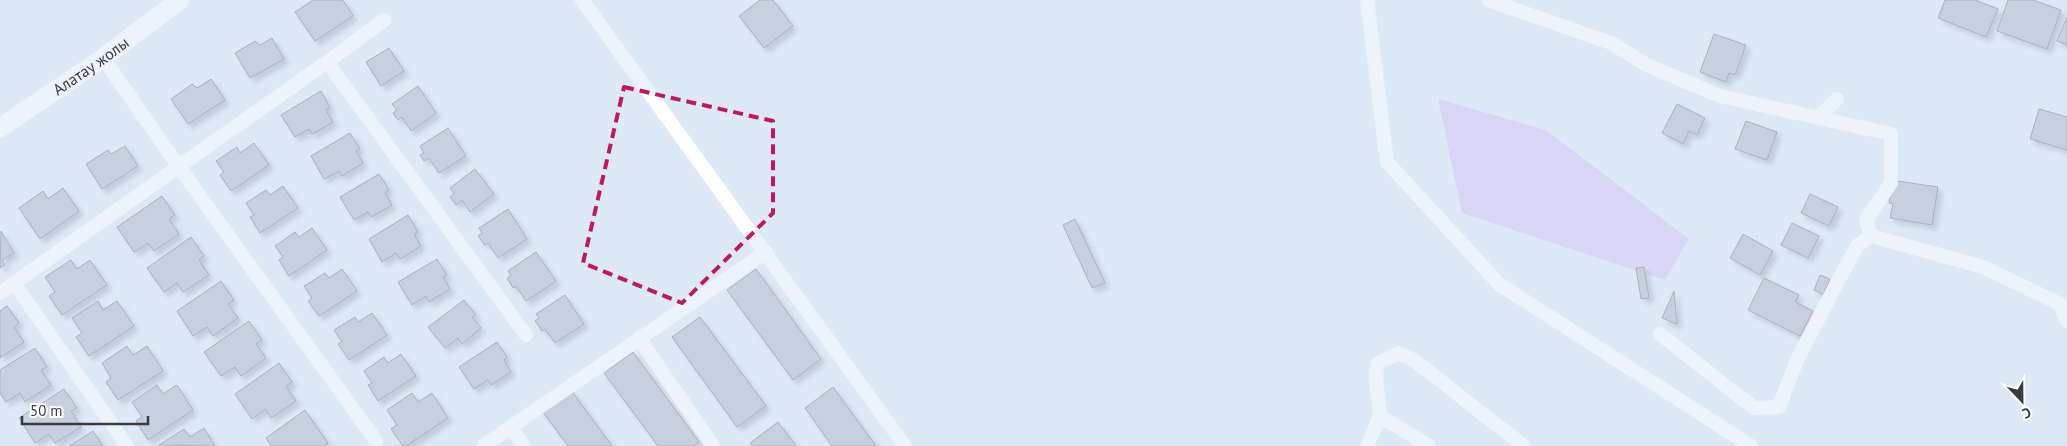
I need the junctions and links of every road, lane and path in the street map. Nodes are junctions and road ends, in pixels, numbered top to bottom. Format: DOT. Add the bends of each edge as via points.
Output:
graph roads {
  1 [pos="180,0"];
  2 [pos="582,0"];
  3 [pos="1368,0"];
  4 [pos="1488,0"];
  5 [pos="384,20"];
  6 [pos="103,58"];
  7 [pos="327,62"];
  8 [pos="1837,99"];
  9 [pos="1818,118"];
  10 [pos="0,128"];
  11 [pos="178,167"];
  12 [pos="1871,236"];
  13 [pos="766,252"];
  14 [pos="14,283"];
  15 [pos="0,293"];
  16 [pos="2067,321"];
  17 [pos="1660,334"];
  18 [pos="526,335"];
  19 [pos="639,338"];
  20 [pos="1380,416"];
  21 [pos="510,427"];
  22 [pos="376,440"];
  23 [pos="127,446"];
  24 [pos="483,446"];
  25 [pos="524,446"];
  26 [pos="713,446"];
  27 [pos="905,446"];
  28 [pos="1367,446"];
  29 [pos="1429,446"];
  30 [pos="1524,446"];
  31 [pos="1751,446"];
  1 -- 6 [label="main road, Алатау жолы"];
  2 -- 13 [label="street"];
  3 -- 31 [label="street" via="1387,162 1499,284"];
  4 -- 9 [label="street" via="1611,43 1647,65 1720,96"];
  5 -- 7 [label="street"];
  6 -- 10 [label="main road, Алатау жолы"];
  6 -- 11 [label="street"];
  7 -- 11 [label="street"];
  7 -- 18 [label="street"];
  8 -- 9 [label="street"];
  9 -- 12 [label="street" via="1891,134 1891,184 1866,220"];
  11 -- 14 [label="street"];
  11 -- 22 [label="street"];
  12 -- 16 [label="street" via="1983,267 2060,304"];
  12 -- 17 [label="street" via="1858,245 1839,279 1797,360 1779,407 1754,408"];
  13 -- 19 [label="street"];
  13 -- 27 [label="street"];
  14 -- 15 [label="street"];
  14 -- 23 [label="street"];
  19 -- 21 [label="street"];
  19 -- 26 [label="street"];
  20 -- 28 [label="street"];
  20 -- 29 [label="street"];
  20 -- 30 [label="street" via="1378,363 1399,353 1415,361"];
  21 -- 24 [label="street"];
  21 -- 25 [label="street"];
}
